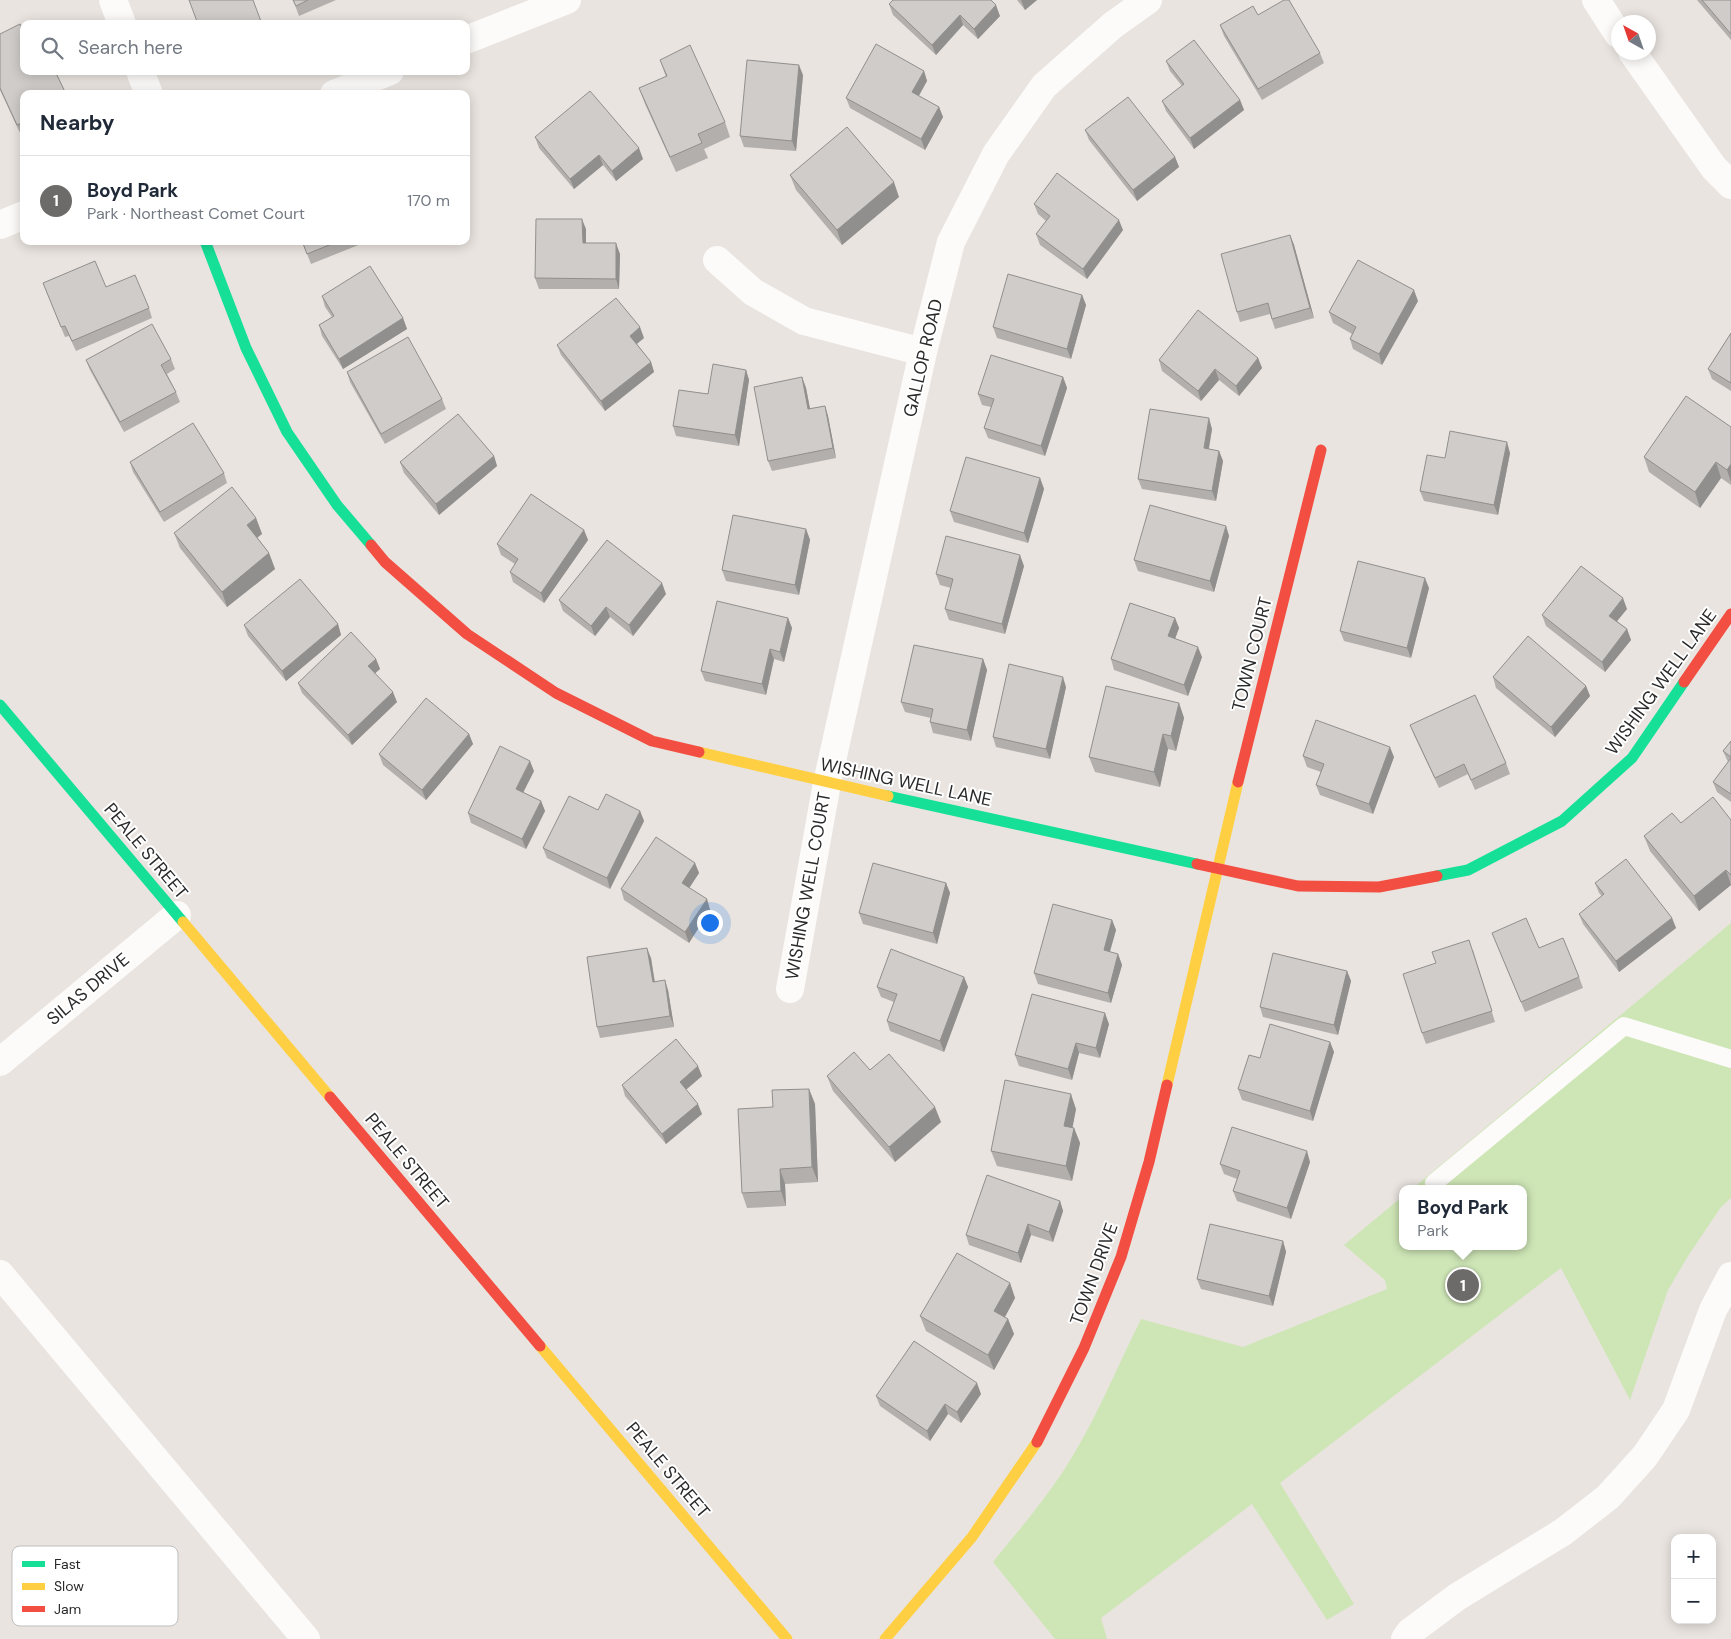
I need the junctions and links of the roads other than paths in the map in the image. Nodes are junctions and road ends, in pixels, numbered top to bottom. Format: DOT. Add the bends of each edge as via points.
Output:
graph roads {
  1 [pos="113,0"];
  2 [pos="567,0"];
  3 [pos="1148,0"];
  4 [pos="1596,0"];
  5 [pos="120,20"];
  6 [pos="1611,23"];
  7 [pos="470,38"];
  8 [pos="1638,60"];
  9 [pos="142,75"];
  10 [pos="380,75"];
  11 [pos="147,90"];
  12 [pos="344,90"];
  13 [pos="1725,169"];
  14 [pos="20,217"];
  15 [pos="0,225"];
  16 [pos="207,245"];
  17 [pos="717,260"];
  18 [pos="923,352"];
  19 [pos="1321,450"];
  20 [pos="1731,614"];
  21 [pos="0,705"];
  22 [pos="826,783"];
  23 [pos="1218,867"];
  24 [pos="177,915"];
  25 [pos="790,989"];
  26 [pos="1731,1059"];
  27 [pos="0,1062"];
  28 [pos="1434,1183"];
  29 [pos="0,1274"];
  30 [pos="1731,1276"];
  31 [pos="306,1639"];
  32 [pos="787,1639"];
  33 [pos="885,1639"];
  34 [pos="1405,1639"];
  1 -- 5 [label="street"];
  2 -- 7 [label="street"];
  3 -- 18 [label="street, GALLOP ROAD" via="1113,25 1044,86 996,154 951,242"];
  4 -- 6 [label="street"];
  8 -- 13 [label="street"];
  9 -- 11 [label="street"];
  10 -- 12 [label="street"];
  14 -- 15 [label="street"];
  16 -- 22 [label="street, WISHING WELL LANE" via="246,348 287,432 337,505 385,562 467,634 556,693 652,741"];
  17 -- 18 [label="street" via="753,292 804,321"];
  18 -- 22 [label="street, GALLOP ROAD"];
  19 -- 23 [label="street, TOWN COURT"];
  20 -- 23 [label="street, WISHING WELL LANE" via="1632,758 1562,821 1468,870 1379,887 1298,886"];
  21 -- 24 [label="street, PEALE STREET"];
  22 -- 23 [label="street, WISHING WELL LANE"];
  22 -- 25 [label="street, WISHING WELL COURT"];
  23 -- 33 [label="street, TOWN DRIVE" via="1149,1162 1122,1257 1084,1348 1041,1436 972,1537"];
  24 -- 27 [label="street, SILAS DRIVE"];
  24 -- 32 [label="street, PEALE STREET"];
  26 -- 28 [label="lane" via="1624,1026"];
  29 -- 31 [label="street"];
  30 -- 34 [label="street" via="1713,1310 1676,1410 1645,1456 1608,1497 1563,1532 1457,1597"];
}
